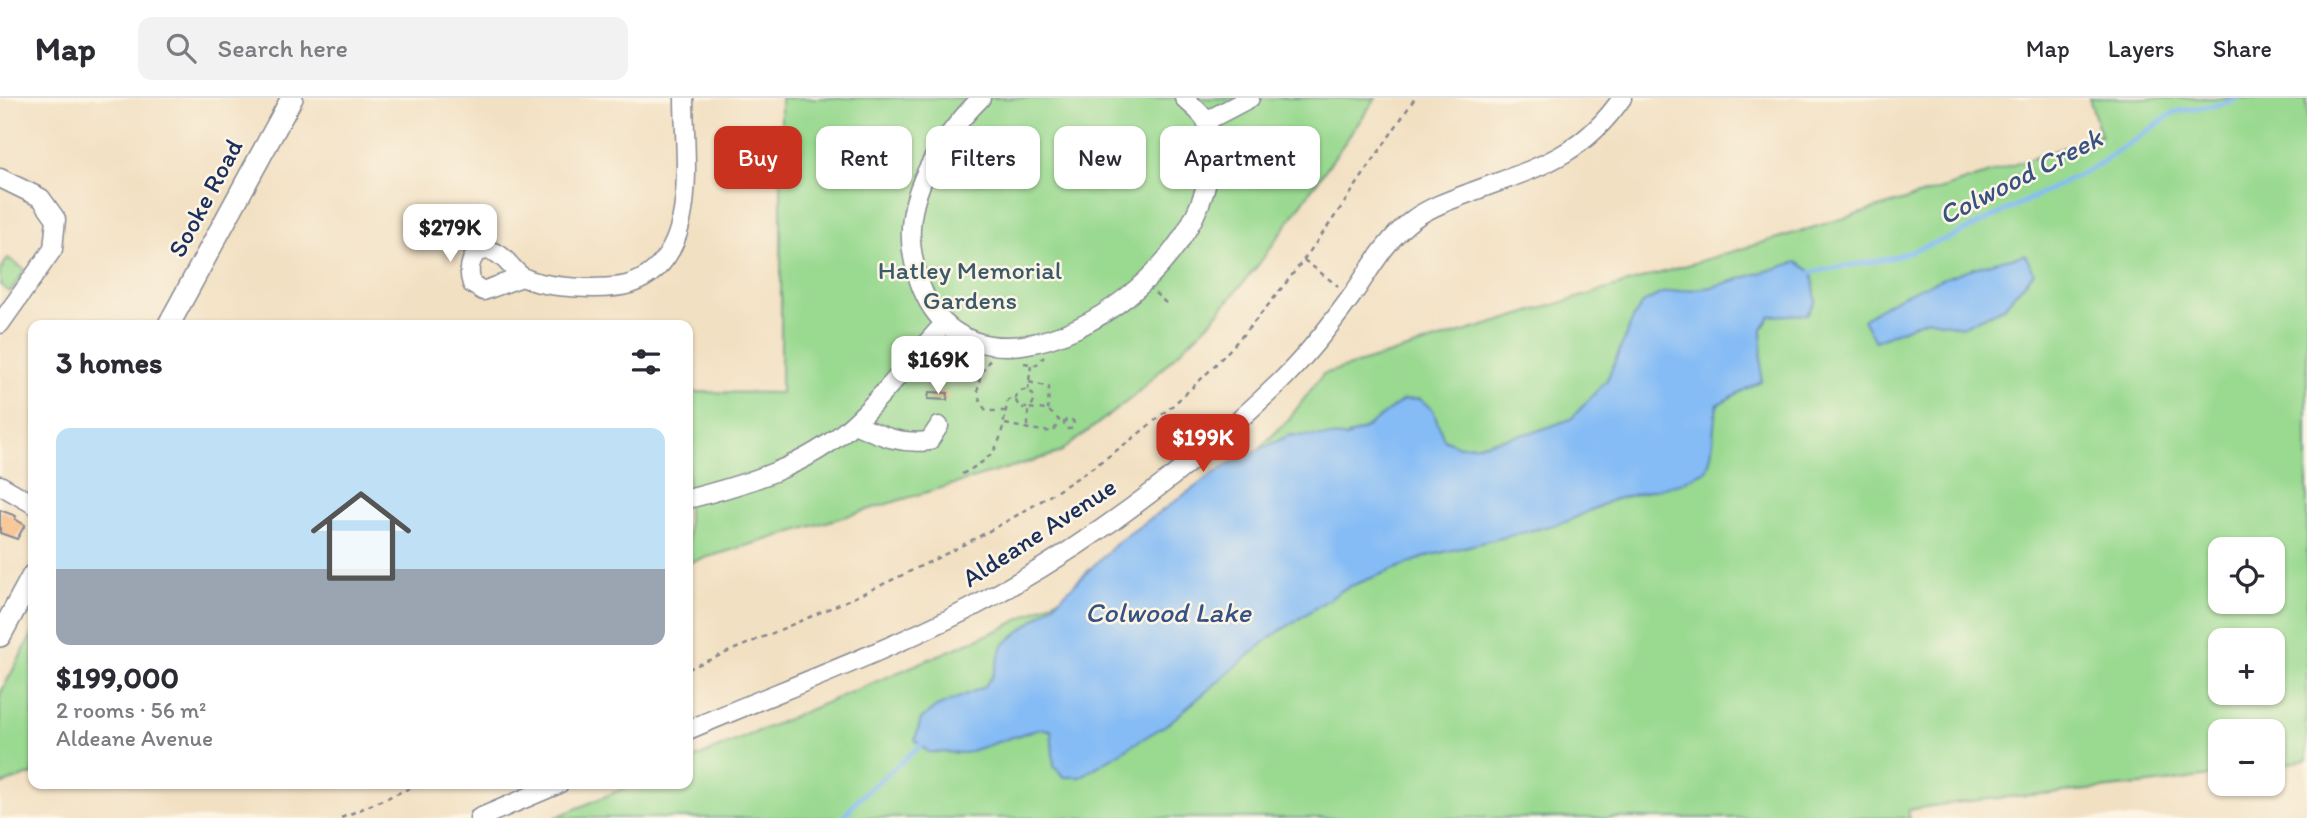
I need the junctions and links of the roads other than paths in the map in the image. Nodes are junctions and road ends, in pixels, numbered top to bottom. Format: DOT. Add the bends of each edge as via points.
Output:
graph roads {
  1 [pos="292,98"];
  2 [pos="684,98"];
  3 [pos="982,98"];
  4 [pos="1184,98"];
  5 [pos="1250,98"];
  6 [pos="1622,98"];
  7 [pos="1206,121"];
  8 [pos="0,178"];
  9 [pos="522,277"];
  10 [pos="172,320"];
  11 [pos="0,324"];
  12 [pos="944,324"];
  13 [pos="854,424"];
  14 [pos="939,426"];
  15 [pos="0,485"];
  16 [pos="693,498"];
  17 [pos="28,501"];
  18 [pos="28,584"];
  19 [pos="0,636"];
  20 [pos="693,728"];
  21 [pos="547,789"];
  22 [pos="479,818"];
  1 -- 10 [label="main road, Sooke Road"];
  2 -- 9 [label="street" via="684,216 675,244 657,268 632,284 602,290"];
  3 -- 12 [label="street" via="947,137 913,206 910,246 914,265"];
  4 -- 7 [label="street"];
  5 -- 7 [label="street"];
  6 -- 20 [label="street, Aldeane Avenue" via="1603,126 1552,163 1413,219 1385,245 1351,296 1281,380 1115,519 1032,573 908,638"];
  7 -- 12 [label="street" via="1210,171 1194,219 1165,261 1124,300 1077,331 1042,343 997,345 961,335"];
  8 -- 11 [label="street" via="41,198 56,219 53,249"];
  12 -- 13 [label="street"];
  13 -- 14 [label="street" via="911,444 929,441"];
  13 -- 16 [label="street" via="782,469"];
  15 -- 17 [label="street"];
  18 -- 19 [label="main road"];
  21 -- 22 [label="street"];
}
